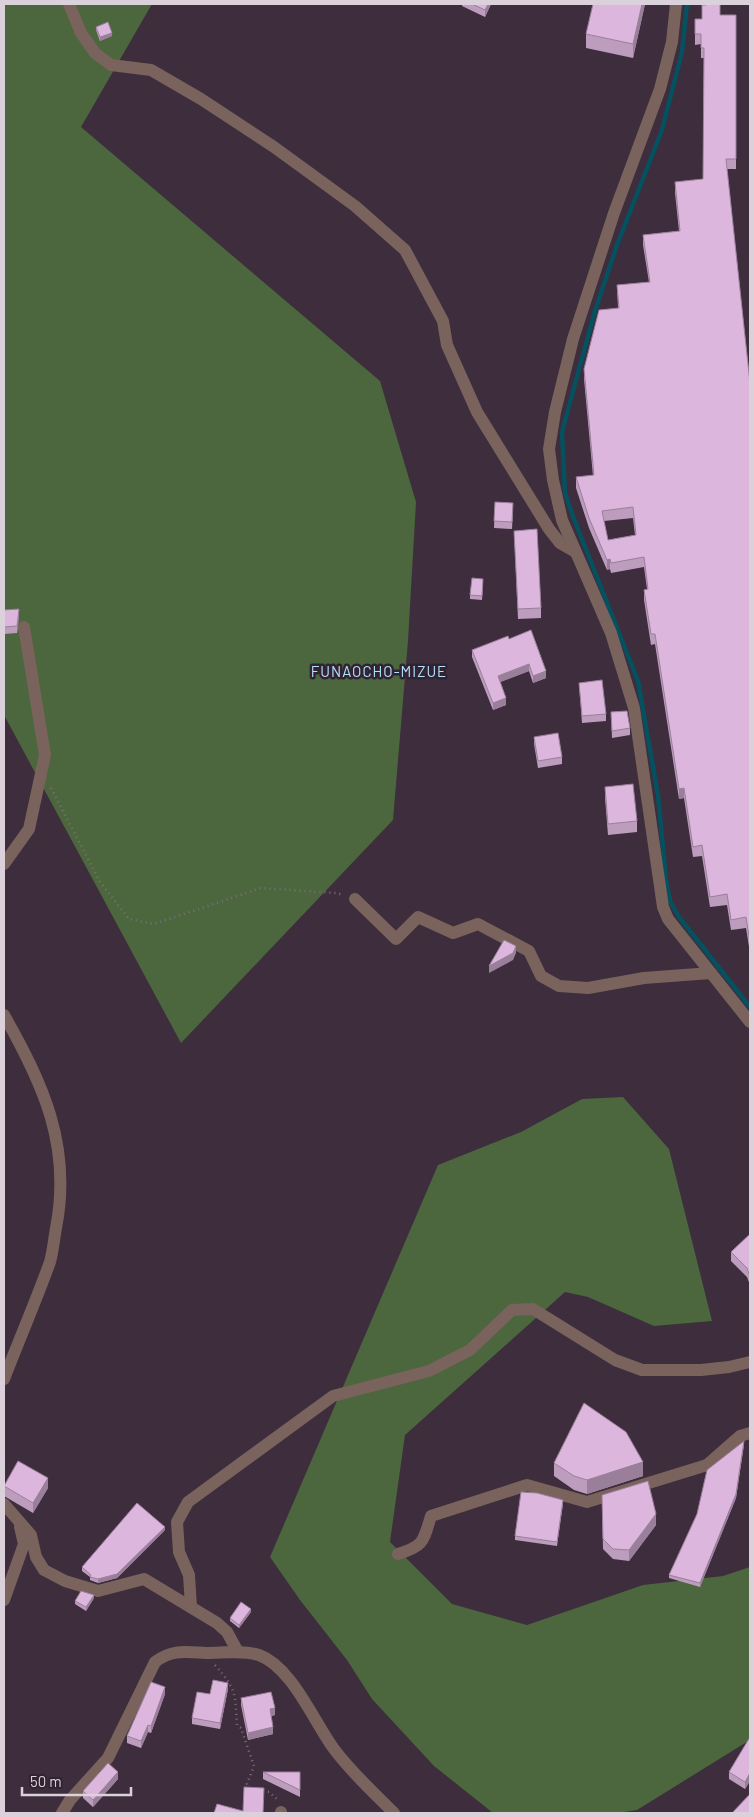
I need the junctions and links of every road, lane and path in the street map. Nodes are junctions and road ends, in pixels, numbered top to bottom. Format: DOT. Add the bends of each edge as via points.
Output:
graph roads {
  1 [pos="69,4"];
  2 [pos="676,4"];
  3 [pos="574,551"];
  4 [pos="24,627"];
  5 [pos="40,778"];
  6 [pos="4,864"];
  7 [pos="355,899"];
  8 [pos="711,973"];
  9 [pos="4,1015"];
  10 [pos="750,1022"];
  11 [pos="750,1362"];
  12 [pos="4,1379"];
  13 [pos="750,1433"];
  14 [pos="4,1504"];
  15 [pos="16,1518"];
  16 [pos="398,1554"];
  17 [pos="4,1600"];
  18 [pos="191,1607"];
  19 [pos="235,1653"];
  20 [pos="62,1813"];
  21 [pos="281,1813"];
  22 [pos="394,1813"];
  1 -- 3 [label="street" via="81,33 95,53 111,65 151,70 202,98 356,206 405,250 442,321 447,345 477,412 549,529 560,543"];
  2 -- 3 [label="street" via="672,42 660,89 614,213 573,339 555,412 549,449 553,480 562,520"];
  3 -- 8 [label="street" via="610,633 634,708 663,907 668,919"];
  4 -- 5 [label="street" via="45,755"];
  5 -- 6 [label="street" via="29,828"];
  5 -- 7 [label="path" via="50,786 100,882 129,919 154,924 261,888 336,893"];
  7 -- 8 [label="street" via="396,939 418,917 453,934 478,924 529,951 541,976 559,986 588,988 644,978"];
  8 -- 10 [label="street"];
  9 -- 12 [label="street" via="33,1067 51,1116 60,1160 61,1204 50,1260"];
  11 -- 18 [label="street" via="701,1370 642,1370 615,1360 533,1309 512,1310 470,1350 429,1372 333,1396 188,1502 177,1522 180,1552 189,1575"];
  13 -- 16 [label="street" via="740,1436 707,1465 587,1502 527,1485 431,1516 425,1536 417,1548"];
  14 -- 15 [label="street"];
  15 -- 17 [label="street" via="24,1544"];
  15 -- 18 [label="street" via="31,1535 36,1556 44,1570 51,1574 98,1591 144,1579"];
  18 -- 19 [label="street" via="227,1632"];
  19 -- 20 [label="street" via="166,1654 156,1662 108,1758"];
  19 -- 21 [label="path" via="214,1664 231,1683 238,1702 237,1725 241,1728 254,1766 247,1784 249,1788 275,1796"];
  19 -- 22 [label="street" via="259,1655 287,1676 334,1750"];
}
